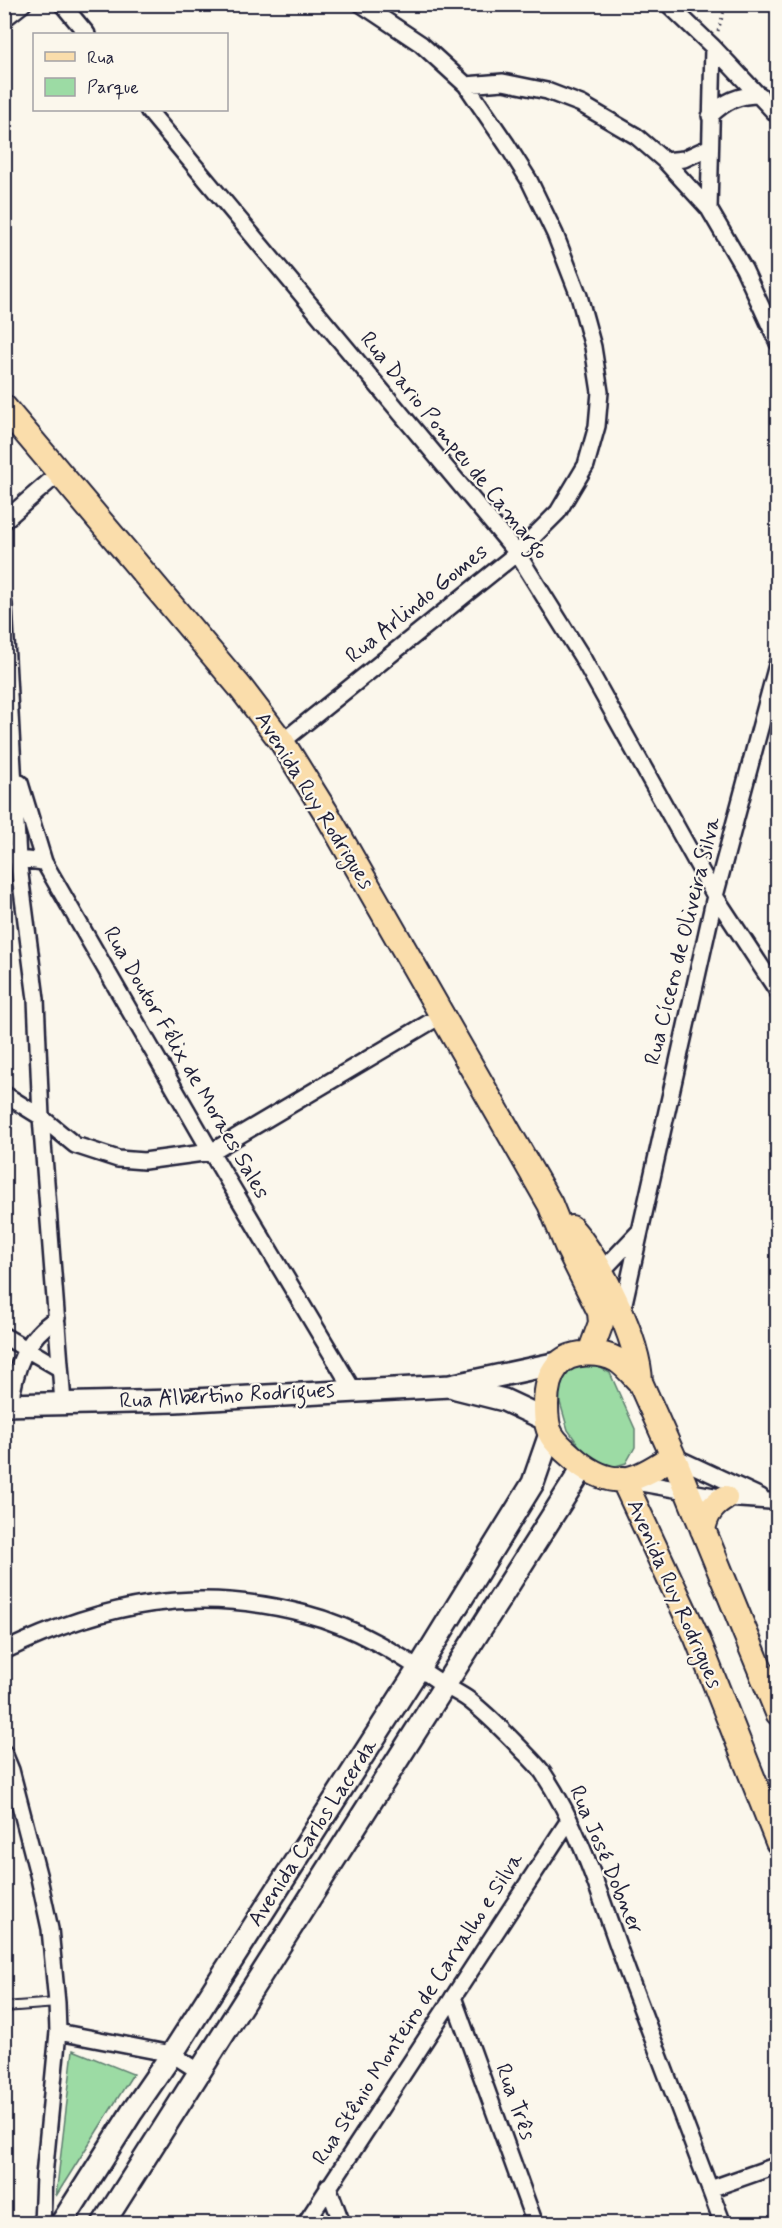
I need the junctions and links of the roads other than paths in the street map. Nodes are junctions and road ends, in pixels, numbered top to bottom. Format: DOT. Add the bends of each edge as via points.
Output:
graph roads {
  1 [pos="23,4"];
  2 [pos="62,4"];
  3 [pos="361,4"];
  4 [pos="668,4"];
  5 [pos="4,19"];
  6 [pos="86,33"];
  7 [pos="713,47"];
  8 [pos="466,85"];
  9 [pos="760,95"];
  10 [pos="149,111"];
  11 [pos="710,116"];
  12 [pos="777,116"];
  13 [pos="710,147"];
  14 [pos="665,161"];
  15 [pos="709,209"];
  16 [pos="777,343"];
  17 [pos="5,411"];
  18 [pos="59,473"];
  19 [pos="4,520"];
  20 [pos="517,553"];
  21 [pos="4,604"];
  22 [pos="5,625"];
  23 [pos="777,661"];
  24 [pos="282,742"];
  25 [pos="8,753"];
  26 [pos="4,851"];
  27 [pos="18,859"];
  28 [pos="44,862"];
  29 [pos="715,896"];
  30 [pos="777,992"];
  31 [pos="442,1015"];
  32 [pos="4,1094"];
  33 [pos="41,1117"];
  34 [pos="211,1152"];
  35 [pos="550,1204"];
  36 [pos="638,1233"];
  37 [pos="601,1272"];
  38 [pos="621,1313"];
  39 [pos="57,1317"];
  40 [pos="4,1336"];
  41 [pos="27,1349"];
  42 [pos="590,1353"];
  43 [pos="558,1363"];
  44 [pos="60,1368"];
  45 [pos="640,1382"];
  46 [pos="450,1386"];
  47 [pos="353,1390"];
  48 [pos="63,1403"];
  49 [pos="7,1405"];
  50 [pos="549,1427"];
  51 [pos="673,1456"];
  52 [pos="584,1467"];
  53 [pos="623,1479"];
  54 [pos="687,1492"];
  55 [pos="725,1498"];
  56 [pos="774,1502"];
  57 [pos="703,1530"];
  58 [pos="4,1651"];
  59 [pos="419,1668"];
  60 [pos="445,1686"];
  61 [pos="777,1713"];
  62 [pos="4,1753"];
  63 [pos="8,1771"];
  64 [pos="569,1820"];
  65 [pos="777,1842"];
  66 [pos="453,1996"];
  67 [pos="57,2003"];
  68 [pos="4,2007"];
  69 [pos="58,2032"];
  70 [pos="172,2054"];
  71 [pos="200,2072"];
  72 [pos="777,2165"];
  73 [pos="328,2186"];
  74 [pos="710,2189"];
  75 [pos="42,2223"];
  76 [pos="61,2223"];
  77 [pos="103,2223"];
  78 [pos="304,2223"];
  79 [pos="342,2223"];
  80 [pos="535,2223"];
  81 [pos="723,2223"];
  1 -- 5 [label="street"];
  2 -- 6 [label="street"];
  3 -- 8 [label="street, Rua Arlindo Gomes" via="421,44"];
  4 -- 7 [label="street"];
  7 -- 9 [label="street"];
  7 -- 11 [label="street"];
  8 -- 14 [label="street" via="503,82 547,91 581,104 636,136"];
  8 -- 20 [label="street, Rua Arlindo Gomes" via="529,180 555,234 579,296 600,392 597,426 586,465 558,512"];
  9 -- 11 [label="street" via="732,99"];
  9 -- 12 [label="street"];
  10 -- 20 [label="street, Rua Dario Pompeu de Camargo"];
  11 -- 13 [label="street"];
  13 -- 14 [label="street" via="684,159"];
  13 -- 15 [label="street"];
  14 -- 15 [label="street"];
  15 -- 16 [label="street" via="744,269"];
  17 -- 18 [label="main road, Avenida Ruy Rodrigues" via="25,429"];
  18 -- 19 [label="street"];
  18 -- 24 [label="main road, Avenida Ruy Rodrigues"];
  20 -- 24 [label="street, Rua Arlindo Gomes"];
  20 -- 29 [label="street, Rua Dario Pompeu de Camargo" via="582,657"];
  21 -- 22 [label="street"];
  22 -- 25 [label="street"];
  23 -- 29 [label="street, Rua Cícero de Oliveira Silva"];
  24 -- 31 [label="main road, Avenida Ruy Rodrigues"];
  25 -- 27 [label="street"];
  25 -- 28 [label="street, Rua Doutor Félix de Moraes Sales"];
  26 -- 27 [label="street"];
  27 -- 28 [label="street"];
  27 -- 33 [label="street" via="36,999"];
  28 -- 34 [label="street, Rua Doutor Félix de Moraes Sales"];
  29 -- 30 [label="street, Rua Dario Pompeu de Camargo"];
  29 -- 36 [label="street, Rua Cícero de Oliveira Silva"];
  31 -- 34 [label="street"];
  31 -- 35 [label="main road, Avenida Ruy Rodrigues"];
  32 -- 33 [label="street"];
  33 -- 34 [label="street" via="75,1145 118,1159 144,1161"];
  33 -- 39 [label="street"];
  34 -- 47 [label="street, Rua Doutor Félix de Moraes Sales"];
  35 -- 37 [label="main road, Avenida Ruy Rodrigues" via="578,1236"];
  35 -- 42 [label="main road, Avenida Ruy Rodrigues" via="600,1312 601,1323"];
  36 -- 37 [label="street"];
  36 -- 38 [label="street, Rua Cícero de Oliveira Silva"];
  37 -- 38 [label="main road, Avenida Ruy Rodrigues"];
  38 -- 45 [label="main road, Avenida Ruy Rodrigues"];
  39 -- 41 [label="street" via="42,1327"];
  39 -- 44 [label="street"];
  40 -- 41 [label="street"];
  41 -- 44 [label="street"];
  41 -- 49 [label="street" via="14,1375"];
  42 -- 43 [label="main road"];
  42 -- 45 [label="main road" via="618,1360"];
  43 -- 46 [label="main road, Rua Albertino Rodrigues"];
  43 -- 50 [label="main road" via="546,1394"];
  44 -- 48 [label="street"];
  45 -- 51 [label="main road, Avenida Ruy Rodrigues"];
  46 -- 47 [label="main road, Rua Albertino Rodrigues"];
  46 -- 50 [label="main road, Rua Albertino Rodrigues" via="504,1400"];
  47 -- 48 [label="main road, Rua Albertino Rodrigues" via="175,1401"];
  48 -- 49 [label="main road, Rua Albertino Rodrigues"];
  50 -- 52 [label="main road, Avenida Ruy Rodrigues" via="558,1444"];
  50 -- 59 [label="main road, Avenida Carlos Lacerda" via="533,1483"];
  51 -- 53 [label="main road" via="642,1474"];
  51 -- 54 [label="main road, Avenida Ruy Rodrigues"];
  51 -- 56 [label="street"];
  52 -- 53 [label="main road, Avenida Ruy Rodrigues" via="599,1475"];
  52 -- 60 [label="main road, Avenida Carlos Lacerda"];
  53 -- 54 [label="street"];
  53 -- 65 [label="main road, Avenida Ruy Rodrigues" via="697,1638"];
  54 -- 55 [label="street"];
  54 -- 57 [label="main road, Avenida Ruy Rodrigues"];
  55 -- 56 [label="street"];
  55 -- 57 [label="main road" via="711,1508"];
  57 -- 61 [label="main road, Avenida Ruy Rodrigues"];
  58 -- 59 [label="street, Rua José Dobner" via="100,1614 150,1602 203,1599 255,1603 308,1614 360,1635"];
  59 -- 60 [label="street, Rua José Dobner"];
  59 -- 70 [label="main road, Avenida Carlos Lacerda"];
  60 -- 64 [label="street, Rua José Dobner" via="493,1720 542,1771"];
  60 -- 71 [label="main road, Avenida Carlos Lacerda"];
  62 -- 63 [label="street"];
  63 -- 67 [label="street" via="50,1929"];
  64 -- 66 [label="street, Rua Stênio Monteiro de Carvalho e Silva"];
  64 -- 74 [label="street, Rua José Dobner"];
  66 -- 73 [label="street, Rua Stênio Monteiro de Carvalho e Silva"];
  66 -- 80 [label="street, Rua Três"];
  67 -- 68 [label="lane"];
  67 -- 69 [label="street"];
  69 -- 70 [label="street"];
  69 -- 75 [label="street"];
  70 -- 71 [label="street"];
  70 -- 76 [label="main road, Avenida Carlos Lacerda"];
  71 -- 77 [label="main road, Avenida Carlos Lacerda"];
  72 -- 74 [label="street"];
  73 -- 78 [label="street, Rua Stênio Monteiro de Carvalho e Silva"];
  73 -- 79 [label="street"];
  74 -- 81 [label="street, Rua José Dobner"];
}
